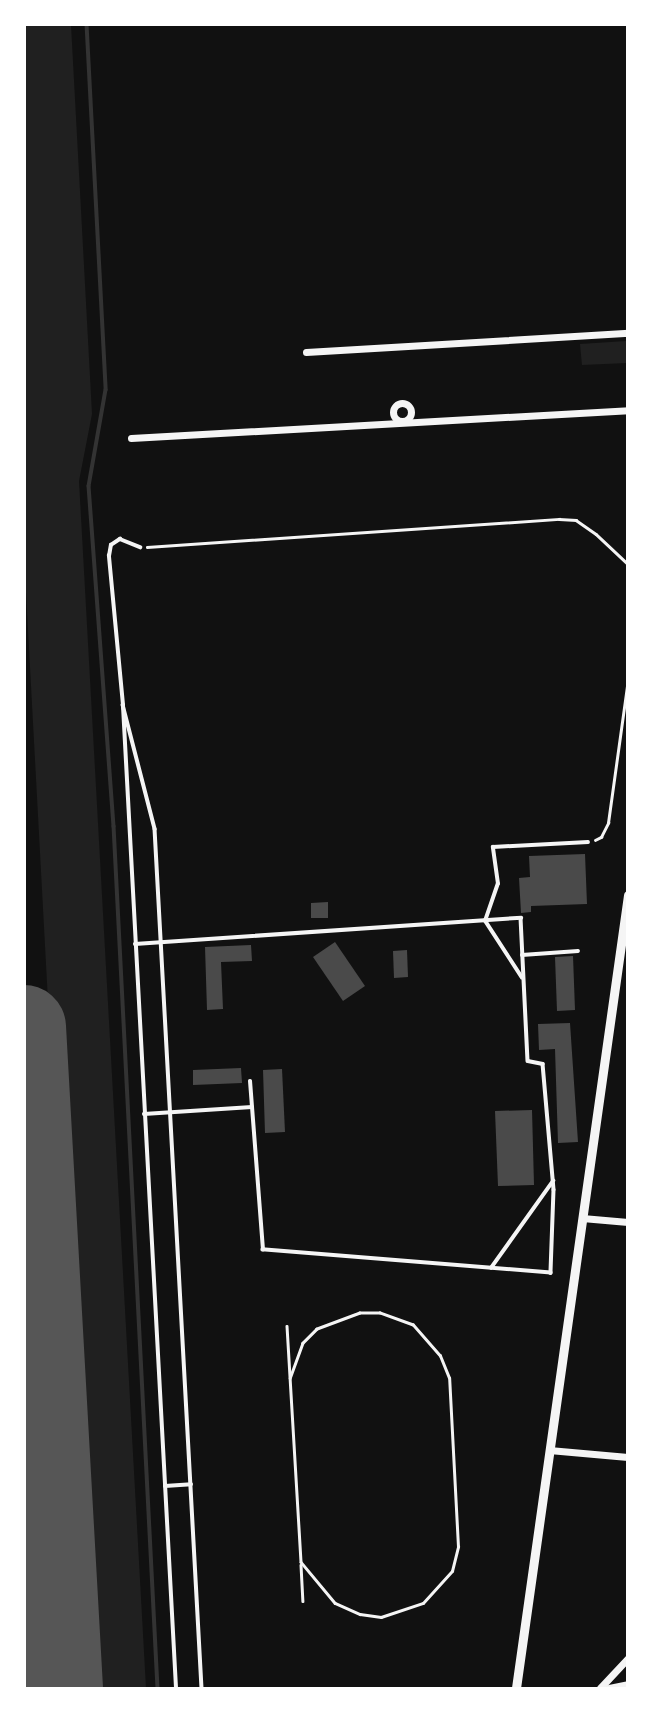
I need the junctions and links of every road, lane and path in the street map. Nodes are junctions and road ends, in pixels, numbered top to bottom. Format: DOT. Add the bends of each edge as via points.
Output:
graph roads {
  1 [pos="627,334"];
  2 [pos="306,352"];
  3 [pos="628,410"];
  4 [pos="411,411"];
  5 [pos="421,420"];
  6 [pos="402,421"];
  7 [pos="131,438"];
  8 [pos="140,547"];
  9 [pos="628,564"];
  10 [pos="628,679"];
  11 [pos="123,705"];
  12 [pos="589,842"];
  13 [pos="628,895"];
  14 [pos="627,909"];
  15 [pos="485,921"];
  16 [pos="162,943"];
  17 [pos="135,944"];
  18 [pos="578,951"];
  19 [pos="523,955"];
  20 [pos="524,980"];
  21 [pos="250,1082"];
  22 [pos="252,1107"];
  23 [pos="171,1112"];
  24 [pos="144,1114"];
  25 [pos="554,1180"];
  26 [pos="582,1218"];
  27 [pos="628,1222"];
  28 [pos="491,1268"];
  29 [pos="287,1326"];
  30 [pos="290,1378"];
  31 [pos="549,1450"];
  32 [pos="628,1457"];
  33 [pos="191,1484"];
  34 [pos="164,1486"];
  35 [pos="301,1562"];
  36 [pos="303,1601"];
  37 [pos="628,1658"];
  38 [pos="628,1685"];
  39 [pos="176,1689"];
  40 [pos="202,1689"];
  41 [pos="516,1689"];
  42 [pos="600,1689"];
  43 [pos="609,1689"];
  1 -- 2 [label="street"];
  3 -- 5 [label="street"];
  4 -- 5 [label="street"];
  4 -- 6 [label="street"];
  4 -- 6 [label="street" via="406,404 397,404 394,416"];
  5 -- 6 [label="street"];
  6 -- 7 [label="street"];
  8 -- 9 [label="path" via="559,519 576,520"];
  8 -- 11 [label="lane" via="120,538 111,544"];
  10 -- 12 [label="path" via="608,823 601,837"];
  11 -- 16 [label="lane" via="155,829"];
  11 -- 17 [label="lane"];
  12 -- 15 [label="lane" via="493,847 498,884"];
  13 -- 14 [label="street"];
  14 -- 26 [label="street"];
  15 -- 16 [label="lane"];
  15 -- 19 [label="lane" via="520,918"];
  15 -- 20 [label="lane"];
  16 -- 17 [label="lane"];
  16 -- 23 [label="lane"];
  17 -- 24 [label="lane"];
  18 -- 19 [label="lane"];
  19 -- 20 [label="lane"];
  20 -- 25 [label="lane" via="528,1061 543,1064"];
  21 -- 22 [label="lane"];
  22 -- 23 [label="lane"];
  22 -- 28 [label="lane" via="263,1250"];
  23 -- 24 [label="lane"];
  23 -- 33 [label="lane"];
  24 -- 34 [label="lane"];
  25 -- 28 [label="lane"];
  25 -- 28 [label="lane" via="551,1273"];
  26 -- 27 [label="street"];
  26 -- 31 [label="street"];
  29 -- 30 [label="path"];
  30 -- 35 [label="path"];
  30 -- 35 [label="path" via="303,1343 317,1329 340,1318 380,1312 413,1325 429,1339 449,1378 458,1547 445,1579 423,1603 381,1617 335,1603"];
  31 -- 32 [label="street"];
  31 -- 41 [label="street"];
  33 -- 34 [label="lane"];
  33 -- 40 [label="lane"];
  34 -- 39 [label="lane"];
  35 -- 36 [label="path"];
  37 -- 42 [label="street"];
  38 -- 43 [label="street"];
}
